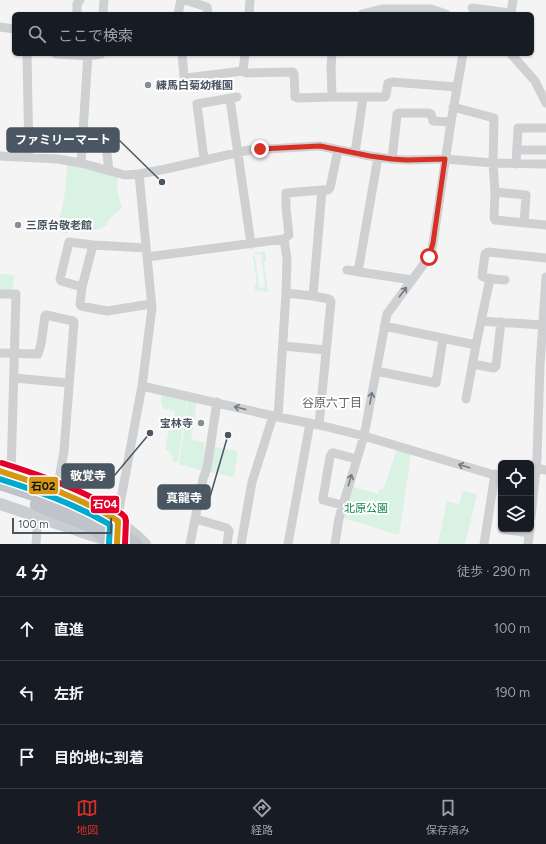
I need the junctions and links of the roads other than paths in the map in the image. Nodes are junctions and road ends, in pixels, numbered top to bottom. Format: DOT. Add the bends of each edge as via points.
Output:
graph roads {
  1 [pos="80,0"];
  2 [pos="104,0"];
  3 [pos="181,0"];
  4 [pos="185,0"];
  5 [pos="250,0"];
  6 [pos="513,0"];
  7 [pos="472,7"];
  8 [pos="77,12"];
  9 [pos="104,12"];
  10 [pos="176,12"];
  11 [pos="208,12"];
  12 [pos="249,12"];
  13 [pos="370,12"];
  14 [pos="440,12"];
  15 [pos="504,12"];
  16 [pos="511,12"];
  17 [pos="0,27"];
  18 [pos="12,29"];
  19 [pos="27,56"];
  20 [pos="88,56"];
  21 [pos="182,56"];
  22 [pos="245,56"];
  23 [pos="332,56"];
  24 [pos="463,56"];
  25 [pos="513,56"];
  26 [pos="243,71"];
  27 [pos="457,87"];
  28 [pos="332,97"];
  29 [pos="363,98"];
  30 [pos="546,103"];
  31 [pos="454,107"];
  32 [pos="450,122"];
  33 [pos="546,128"];
  34 [pos="84,138"];
  35 [pos="338,150"];
  36 [pos="517,150"];
  37 [pos="546,150"];
  38 [pos="237,152"];
  39 [pos="355,153"];
  40 [pos="0,156"];
  41 [pos="29,157"];
  42 [pos="378,157"];
  43 [pos="204,159"];
  44 [pos="392,159"];
  45 [pos="445,159"];
  46 [pos="81,163"];
  47 [pos="493,163"];
  48 [pos="516,164"];
  49 [pos="546,164"];
  50 [pos="109,171"];
  51 [pos="139,174"];
  52 [pos="322,190"];
  53 [pos="495,192"];
  54 [pos="524,223"];
  55 [pos="546,225"];
  56 [pos="284,239"];
  57 [pos="251,244"];
  58 [pos="93,245"];
  59 [pos="146,252"];
  60 [pos="546,258"];
  61 [pos="347,270"];
  62 [pos="358,272"];
  63 [pos="546,277"];
  64 [pos="490,279"];
  65 [pos="412,280"];
  66 [pos="505,280"];
  67 [pos="82,287"];
  68 [pos="286,293"];
  69 [pos="0,294"];
  70 [pos="312,296"];
  71 [pos="545,299"];
  72 [pos="151,304"];
  73 [pos="481,321"];
  74 [pos="501,322"];
  75 [pos="542,325"];
  76 [pos="384,326"];
  77 [pos="443,339"];
  78 [pos="476,345"];
  79 [pos="283,346"];
  80 [pos="326,350"];
  81 [pos="0,353"];
  82 [pos="14,354"];
  83 [pos="472,364"];
  84 [pos="376,371"];
  85 [pos="14,378"];
  86 [pos="69,382"];
  87 [pos="142,386"];
  88 [pos="543,394"];
  89 [pos="466,399"];
  90 [pos="217,402"];
  91 [pos="275,416"];
  92 [pos="315,424"];
  93 [pos="364,436"];
  94 [pos="356,459"];
  95 [pos="536,468"];
  96 [pos="546,470"];
  97 [pos="4,476"];
  98 [pos="498,476"];
  99 [pos="534,481"];
  100 [pos="57,490"];
  101 [pos="0,492"];
  102 [pos="0,504"];
  103 [pos="342,505"];
  104 [pos="38,518"];
  105 [pos="196,518"];
  106 [pos="487,527"];
  107 [pos="498,528"];
  108 [pos="530,532"];
  109 [pos="115,536"];
  110 [pos="36,544"];
  111 [pos="135,544"];
  112 [pos="145,544"];
  113 [pos="190,544"];
  114 [pos="227,544"];
  115 [pos="242,544"];
  116 [pos="288,544"];
  117 [pos="335,544"];
  118 [pos="484,544"];
  119 [pos="528,544"];
  1 -- 8 [label="street"];
  2 -- 9 [label="street"];
  3 -- 10 [label="street"];
  4 -- 11 [label="street" via="207,7"];
  5 -- 12 [label="street"];
  6 -- 16 [label="street"];
  7 -- 15 [label="street"];
  13 -- 14 [label="street" via="382,9 431,9"];
  17 -- 18 [label="street"];
  19 -- 41 [label="street"];
  20 -- 34 [label="street"];
  21 -- 26 [label="street" via="186,78"];
  22 -- 26 [label="street"];
  23 -- 28 [label="street"];
  24 -- 27 [label="street"];
  25 -- 30 [label="street" via="535,81"];
  26 -- 28 [label="street" via="293,72 296,98"];
  27 -- 29 [label="street" via="390,82 385,97"];
  27 -- 31 [label="street"];
  28 -- 29 [label="street"];
  29 -- 39 [label="street"];
  31 -- 32 [label="street"];
  31 -- 47 [label="street" via="494,118"];
  32 -- 44 [label="street" via="433,121 429,113 397,114"];
  32 -- 45 [label="street"];
  33 -- 36 [label="street" via="518,128"];
  34 -- 46 [label="street"];
  34 -- 50 [label="street" via="105,136"];
  35 -- 38 [label="street" via="320,146"];
  35 -- 39 [label="street"];
  35 -- 52 [label="street" via="330,188"];
  36 -- 37 [label="street"];
  36 -- 48 [label="street"];
  38 -- 43 [label="street"];
  38 -- 43 [label="street" via="234,98 197,104"];
  38 -- 57 [label="street"];
  39 -- 42 [label="street"];
  40 -- 41 [label="street"];
  41 -- 46 [label="street"];
  42 -- 44 [label="street"];
  42 -- 62 [label="street"];
  43 -- 51 [label="street"];
  44 -- 45 [label="street"];
  45 -- 47 [label="street"];
  45 -- 65 [label="street" via="432,250"];
  46 -- 50 [label="street"];
  47 -- 48 [label="street"];
  47 -- 53 [label="street"];
  48 -- 49 [label="street"];
  50 -- 51 [label="street" via="125,175"];
  51 -- 59 [label="street"];
  52 -- 56 [label="street" via="286,193 289,235"];
  52 -- 70 [label="street"];
  53 -- 54 [label="street" via="495,220"];
  53 -- 54 [label="street" via="526,195"];
  54 -- 55 [label="street"];
  56 -- 57 [label="street"];
  56 -- 68 [label="street" via="287,259"];
  57 -- 59 [label="street"];
  58 -- 59 [label="street"];
  58 -- 67 [label="street"];
  58 -- 67 [label="street" via="71,241 68,243 60,279"];
  59 -- 72 [label="street"];
  60 -- 64 [label="street" via="488,252 485,254 482,276"];
  61 -- 62 [label="street"];
  62 -- 65 [label="street"];
  63 -- 71 [label="street"];
  64 -- 66 [label="street"];
  64 -- 73 [label="street"];
  76 -- 65 [label="street, one-way" via="388,313"];
  67 -- 72 [label="street" via="82,306 107,311"];
  68 -- 70 [label="street"];
  68 -- 79 [label="street"];
  69 -- 82 [label="street" via="16,294"];
  70 -- 80 [label="street" via="330,300"];
  71 -- 75 [label="street"];
  72 -- 87 [label="street"];
  73 -- 74 [label="street"];
  73 -- 78 [label="street"];
  74 -- 75 [label="street"];
  74 -- 83 [label="street" via="496,366 494,368"];
  75 -- 88 [label="street" via="540,364"];
  76 -- 77 [label="street"];
  76 -- 84 [label="street"];
  77 -- 78 [label="street"];
  77 -- 84 [label="street" via="436,383"];
  78 -- 83 [label="street"];
  79 -- 80 [label="street"];
  79 -- 91 [label="street"];
  80 -- 92 [label="street"];
  81 -- 82 [label="street"];
  82 -- 85 [label="street"];
  82 -- 86 [label="street" via="38,354 46,315 73,322"];
  83 -- 89 [label="street"];
  93 -- 84 [label="street, one-way"];
  85 -- 86 [label="street"];
  85 -- 97 [label="street"];
  86 -- 100 [label="street" via="64,451"];
  87 -- 90 [label="street"];
  87 -- 109 [label="street"];
  88 -- 95 [label="street"];
  91 -- 90 [label="street, one-way"];
  90 -- 105 [label="street"];
  91 -- 92 [label="street"];
  91 -- 115 [label="street" via="252,482"];
  92 -- 93 [label="street"];
  92 -- 116 [label="street"];
  93 -- 94 [label="street"];
  98 -- 93 [label="street, one-way"];
  103 -- 94 [label="street, one-way"];
  94 -- 103 [label="street" via="334,453 330,456 323,500"];
  95 -- 96 [label="street"];
  95 -- 99 [label="street"];
  97 -- 100 [label="main road"];
  97 -- 109 [label="highway" via="96,518"];
  98 -- 106 [label="street"];
  100 -- 109 [label="main road" via="103,512"];
  101 -- 109 [label="highway"];
  102 -- 104 [label="main road"];
  103 -- 117 [label="street"];
  104 -- 109 [label="main road"];
  104 -- 110 [label="street"];
  105 -- 113 [label="street"];
  105 -- 114 [label="street" via="227,528"];
  106 -- 107 [label="street"];
  106 -- 118 [label="street"];
  108 -- 119 [label="street"];
  109 -- 111 [label="highway"];
  109 -- 112 [label="main road" via="126,527"];
}
